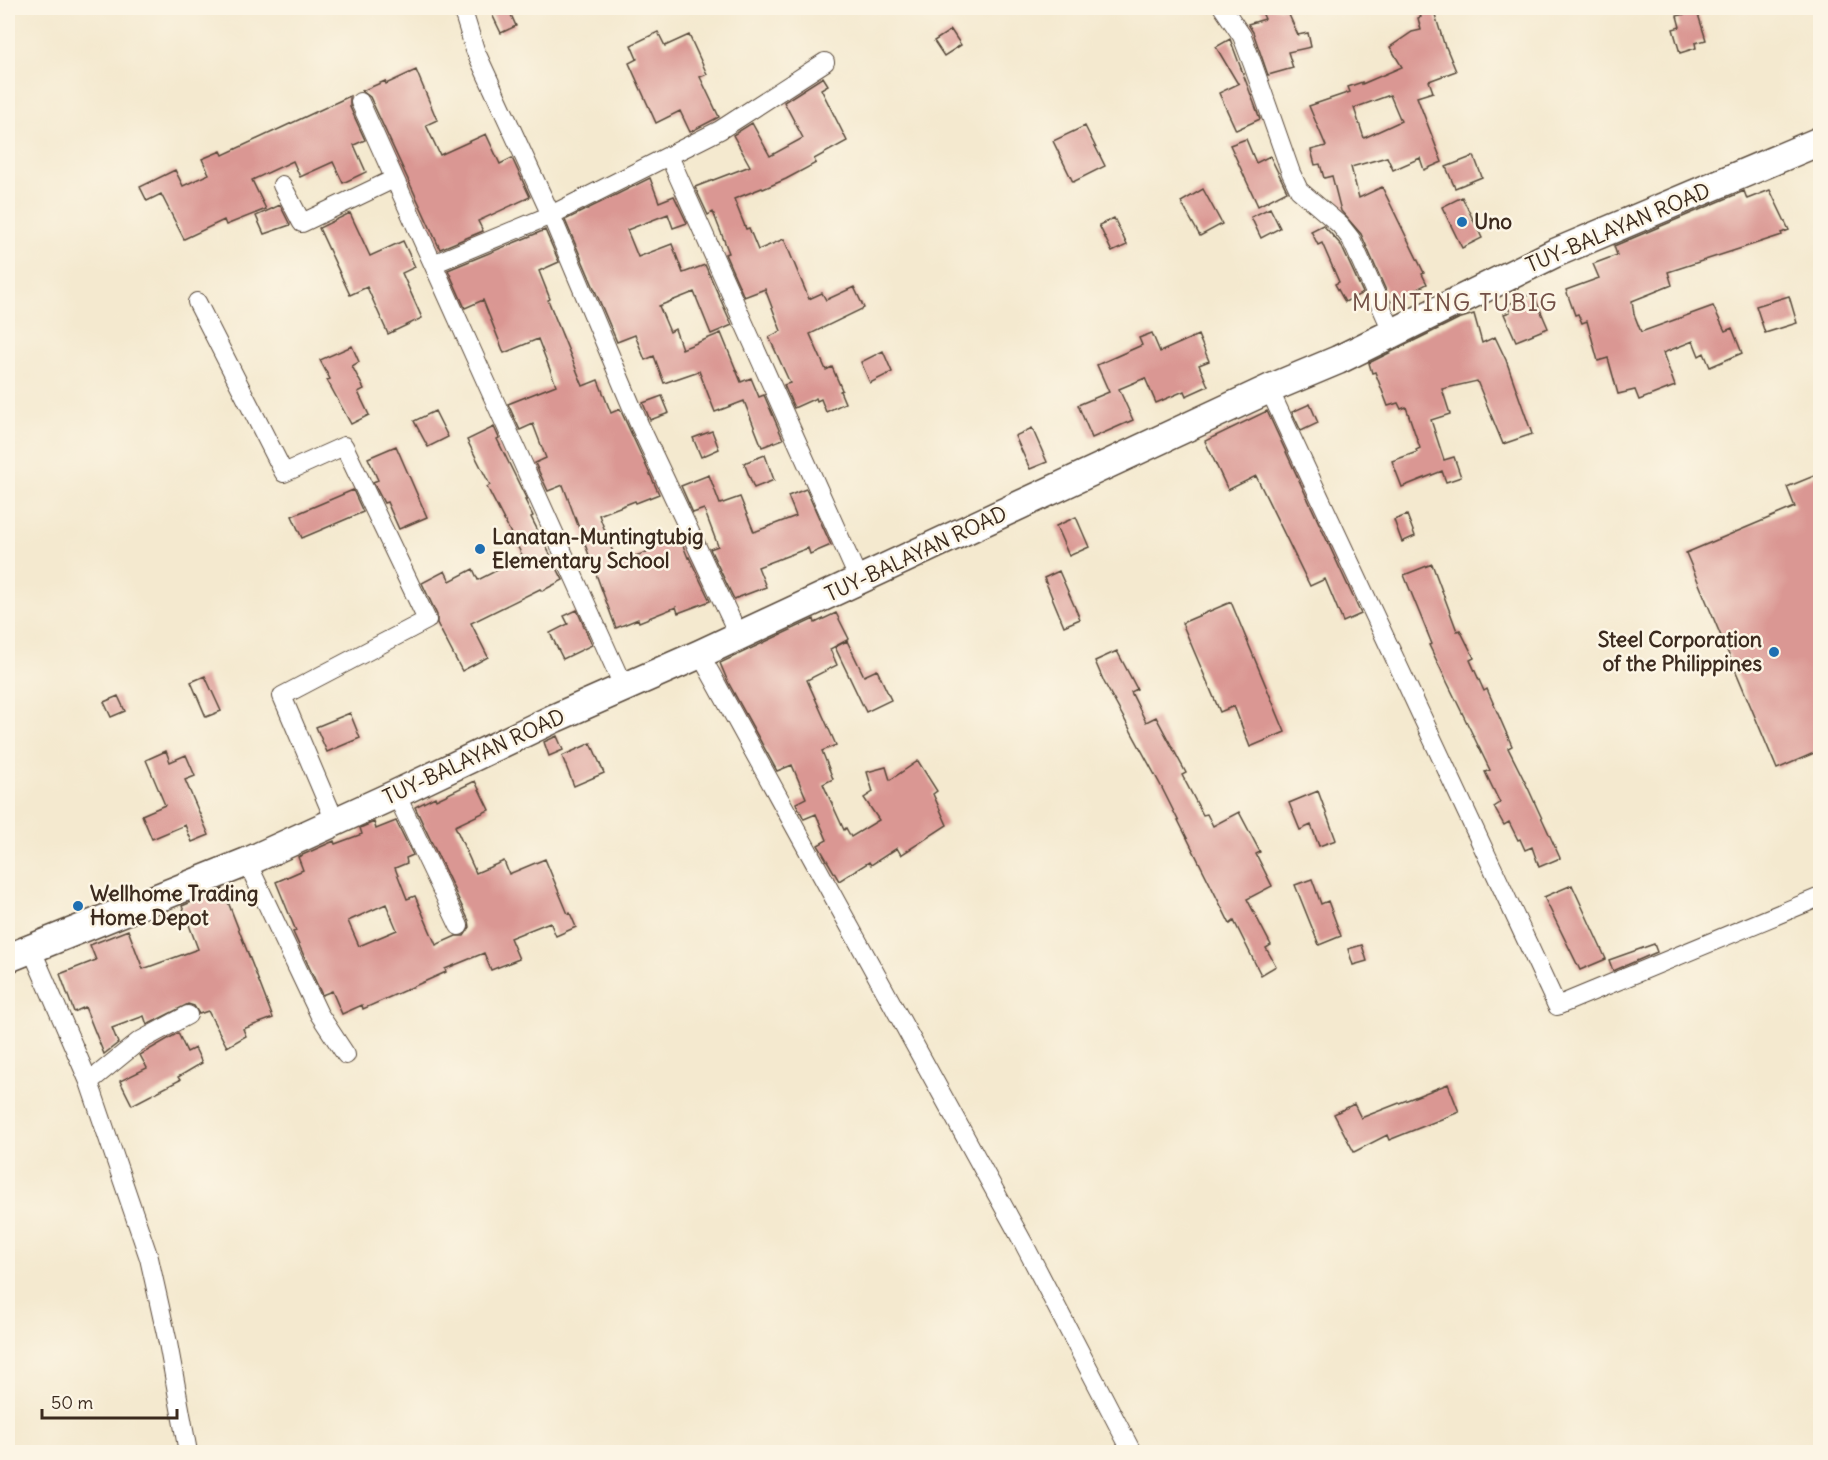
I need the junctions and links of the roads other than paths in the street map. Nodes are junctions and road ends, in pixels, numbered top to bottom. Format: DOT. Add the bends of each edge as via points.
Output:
graph roads {
  1 [pos="462,8"];
  2 [pos="1223,8"];
  3 [pos="825,62"];
  4 [pos="360,102"];
  5 [pos="1821,141"];
  6 [pos="669,156"];
  7 [pos="394,179"];
  8 [pos="282,185"];
  9 [pos="551,215"];
  10 [pos="433,264"];
  11 [pos="197,302"];
  12 [pos="1393,333"];
  13 [pos="1269,389"];
  14 [pos="858,580"];
  15 [pos="739,636"];
  16 [pos="700,654"];
  17 [pos="624,688"];
  18 [pos="396,794"];
  19 [pos="335,821"];
  20 [pos="247,862"];
  21 [pos="1821,897"];
  22 [pos="459,926"];
  23 [pos="19,953"];
  24 [pos="188,1015"];
  25 [pos="346,1055"];
  26 [pos="89,1082"];
  27 [pos="188,1452"];
  28 [pos="1132,1452"];
  1 -- 9 [label="street" via="475,50"];
  2 -- 12 [label="street" via="1242,36 1299,190 1351,239"];
  3 -- 6 [label="street" via="720,130"];
  4 -- 7 [label="street"];
  5 -- 12 [label="main road, TUY-BALAYAN ROAD" via="1555,253"];
  6 -- 9 [label="street"];
  6 -- 14 [label="street"];
  7 -- 8 [label="street" via="302,223"];
  7 -- 10 [label="street"];
  9 -- 10 [label="street"];
  9 -- 15 [label="street" via="639,424"];
  10 -- 17 [label="street"];
  11 -- 19 [label="street" via="284,473 344,446 427,620 282,696"];
  12 -- 13 [label="main road, TUY-BALAYAN ROAD"];
  13 -- 14 [label="main road, TUY-BALAYAN ROAD"];
  13 -- 21 [label="street" via="1557,1006"];
  14 -- 15 [label="main road, TUY-BALAYAN ROAD"];
  15 -- 16 [label="main road, TUY-BALAYAN ROAD"];
  16 -- 17 [label="main road, TUY-BALAYAN ROAD"];
  16 -- 28 [label="street" via="1024,1244"];
  17 -- 18 [label="main road, TUY-BALAYAN ROAD"];
  18 -- 19 [label="main road, TUY-BALAYAN ROAD"];
  18 -- 22 [label="street"];
  19 -- 20 [label="main road, TUY-BALAYAN ROAD"];
  20 -- 23 [label="main road, TUY-BALAYAN ROAD"];
  20 -- 25 [label="street" via="319,1014"];
  23 -- 26 [label="street"];
  24 -- 26 [label="street" via="138,1042"];
  26 -- 27 [label="street" via="149,1258"];
}
